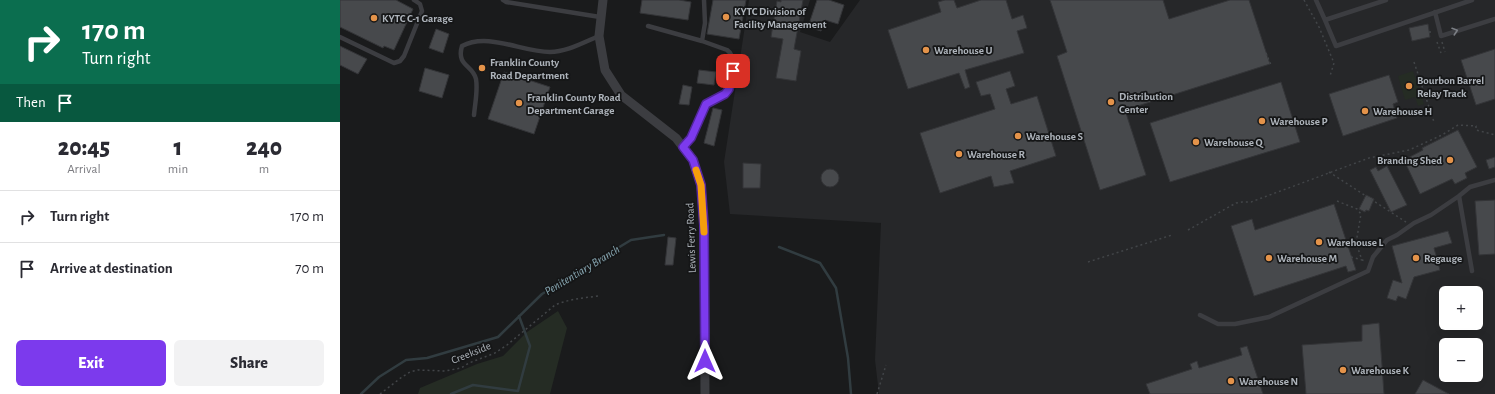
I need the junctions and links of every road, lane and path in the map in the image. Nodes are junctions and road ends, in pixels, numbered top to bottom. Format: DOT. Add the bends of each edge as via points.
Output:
graph roads {
  1 [pos="414,0"];
  2 [pos="503,0"];
  3 [pos="603,0"];
  4 [pos="704,0"];
  5 [pos="1304,0"];
  6 [pos="1316,0"];
  7 [pos="1386,0"];
  8 [pos="1472,0"];
  9 [pos="1435,12"];
  10 [pos="600,16"];
  11 [pos="1495,18"];
  12 [pos="1325,20"];
  13 [pos="648,26"];
  14 [pos="599,36"];
  15 [pos="1441,36"];
  16 [pos="340,37"];
  17 [pos="702,41"];
  18 [pos="1445,52"];
  19 [pos="1266,53"];
  20 [pos="1414,62"];
  21 [pos="1271,65"];
  22 [pos="1330,76"];
  23 [pos="474,114"];
  24 [pos="1434,122"];
  25 [pos="1495,135"];
  26 [pos="683,147"];
  27 [pos="1329,172"];
  28 [pos="1495,180"];
  29 [pos="1459,196"];
  30 [pos="1337,201"];
  31 [pos="1410,225"];
  32 [pos="1188,230"];
  33 [pos="1172,235"];
  34 [pos="1352,257"];
  35 [pos="1362,260"];
  36 [pos="1088,262"];
  37 [pos="1370,262"];
  38 [pos="1472,271"];
  39 [pos="598,296"];
  40 [pos="1200,315"];
  41 [pos="886,365"];
  42 [pos="380,394"];
  43 [pos="705,394"];
  44 [pos="877,394"];
  1 -- 16 [label="lane" via="420,4 422,11 400,61 394,63"];
  2 -- 10 [label="lane"];
  3 -- 10 [label="street, Lewis Ferry Road"];
  4 -- 17 [label="lane"];
  5 -- 22 [label="path" via="1334,63"];
  6 -- 12 [label="lane"];
  7 -- 12 [label="lane"];
  8 -- 9 [label="lane"];
  9 -- 12 [label="lane" via="1336,46"];
  9 -- 15 [label="lane"];
  10 -- 14 [label="street, Lewis Ferry Road"];
  15 -- 11 [label="lane, one-way"];
  13 -- 17 [label="lane"];
  14 -- 23 [label="lane" via="550,52 486,41 469,42 462,46 461,59 476,78"];
  14 -- 26 [label="street, Lewis Ferry Road" via="605,70 621,95 676,138"];
  15 -- 18 [label="path"];
  17 -- 26 [label="lane" via="730,52 733,56 732,80 725,94 706,104 691,138"];
  19 -- 21 [label="path"];
  20 -- 24 [label="path"];
  25 -- 27 [label="path" via="1476,130 1476,126 1458,125 1409,150 1369,158"];
  26 -- 43 [label="street, Lewis Ferry Road" via="693,160 701,185 704,226"];
  27 -- 31 [label="path"];
  27 -- 32 [label="path" via="1250,202 1236,203"];
  28 -- 29 [label="lane" via="1470,187"];
  29 -- 31 [label="lane" via="1432,215"];
  29 -- 38 [label="lane"];
  30 -- 35 [label="path" via="1361,214 1356,243"];
  31 -- 37 [label="lane" via="1387,240"];
  33 -- 36 [label="path"];
  34 -- 35 [label="path"];
  35 -- 37 [label="path"];
  37 -- 40 [label="lane" via="1368,270 1269,317 1235,324 1218,324"];
  39 -- 42 [label="path, Creekside" via="564,301 555,305 495,353 461,368 410,372"];
  41 -- 44 [label="path"];
}
